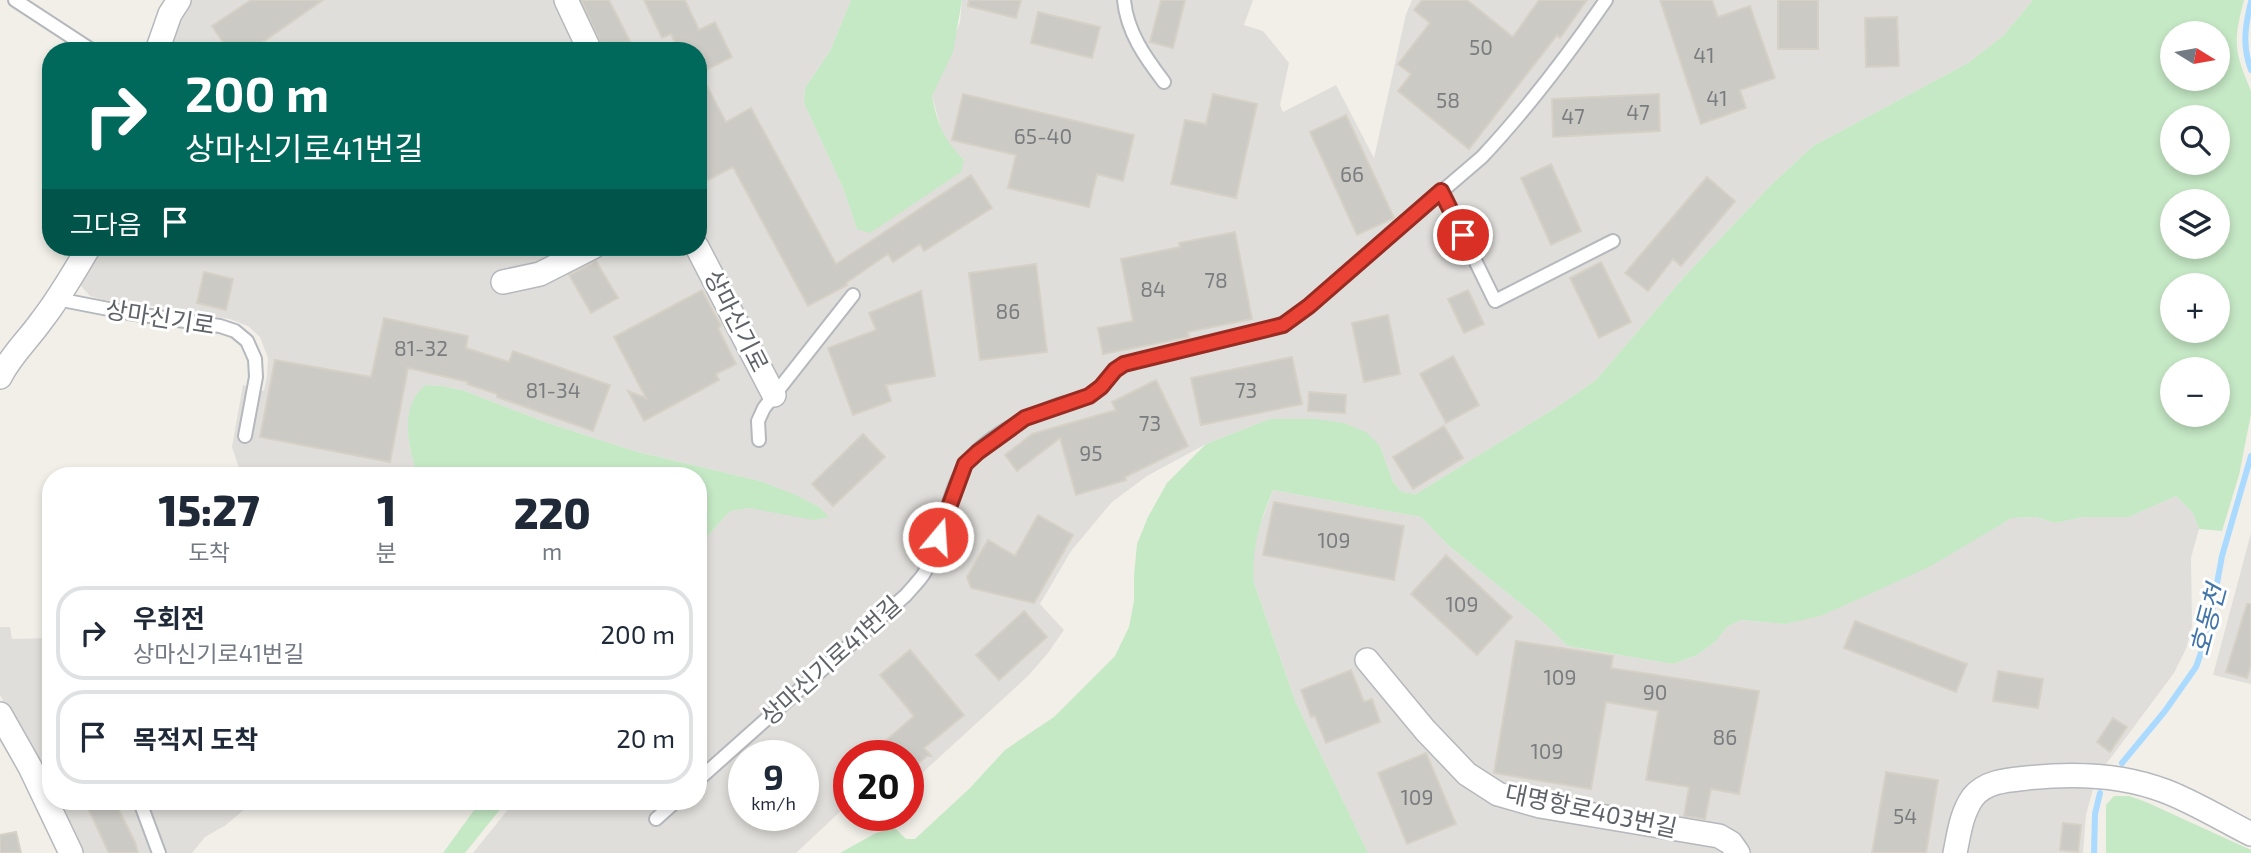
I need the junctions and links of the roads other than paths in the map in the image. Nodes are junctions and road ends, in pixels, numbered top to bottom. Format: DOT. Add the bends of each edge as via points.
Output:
graph roads {
  1 [pos="15,0"];
  2 [pos="179,0"];
  3 [pos="566,0"];
  4 [pos="1124,0"];
  5 [pos="1606,0"];
  6 [pos="79,42"];
  7 [pos="160,42"];
  8 [pos="586,42"];
  9 [pos="1164,82"];
  10 [pos="1441,191"];
  11 [pos="1613,241"];
  12 [pos="83,256"];
  13 [pos="576,256"];
  14 [pos="702,256"];
  15 [pos="503,282"];
  16 [pos="853,295"];
  17 [pos="57,299"];
  18 [pos="3,367"];
  19 [pos="774,395"];
  20 [pos="245,436"];
  21 [pos="759,440"];
  22 [pos="1367,660"];
  23 [pos="0,714"];
  24 [pos="707,772"];
  25 [pos="42,792"];
  26 [pos="50,810"];
  27 [pos="143,810"];
  28 [pos="666,810"];
  29 [pos="656,819"];
  30 [pos="2251,834"];
  31 [pos="71,853"];
  32 [pos="159,853"];
  33 [pos="1738,853"];
  34 [pos="1955,853"];
  1 -- 6 [label="lane"];
  2 -- 7 [label="street"];
  3 -- 8 [label="street"];
  4 -- 9 [label="lane" via="1132,32"];
  5 -- 10 [label="lane, 상마신기로41번길" via="1510,126"];
  10 -- 11 [label="lane" via="1494,301"];
  10 -- 24 [label="lane, 상마신기로41번길" via="1293,319 1267,330 1124,364 1089,396 1025,418 978,452 965,464 956,484 923,576"];
  12 -- 17 [label="street"];
  13 -- 15 [label="street" via="540,275"];
  14 -- 19 [label="street, 상마신기로"];
  16 -- 19 [label="lane, 상마신기로"];
  17 -- 18 [label="street"];
  17 -- 20 [label="lane, 상마신기로" via="235,331 247,341 256,359"];
  19 -- 21 [label="lane" via="758,421"];
  22 -- 33 [label="street, 대명항로403번길" via="1467,774 1498,794 1540,806 1720,836"];
  23 -- 25 [label="street"];
  26 -- 31 [label="street"];
  27 -- 32 [label="lane"];
  28 -- 29 [label="lane"];
  30 -- 34 [label="street" via="2164,791 2121,779 2055,775 2004,780 1975,795 1964,812"];
}
